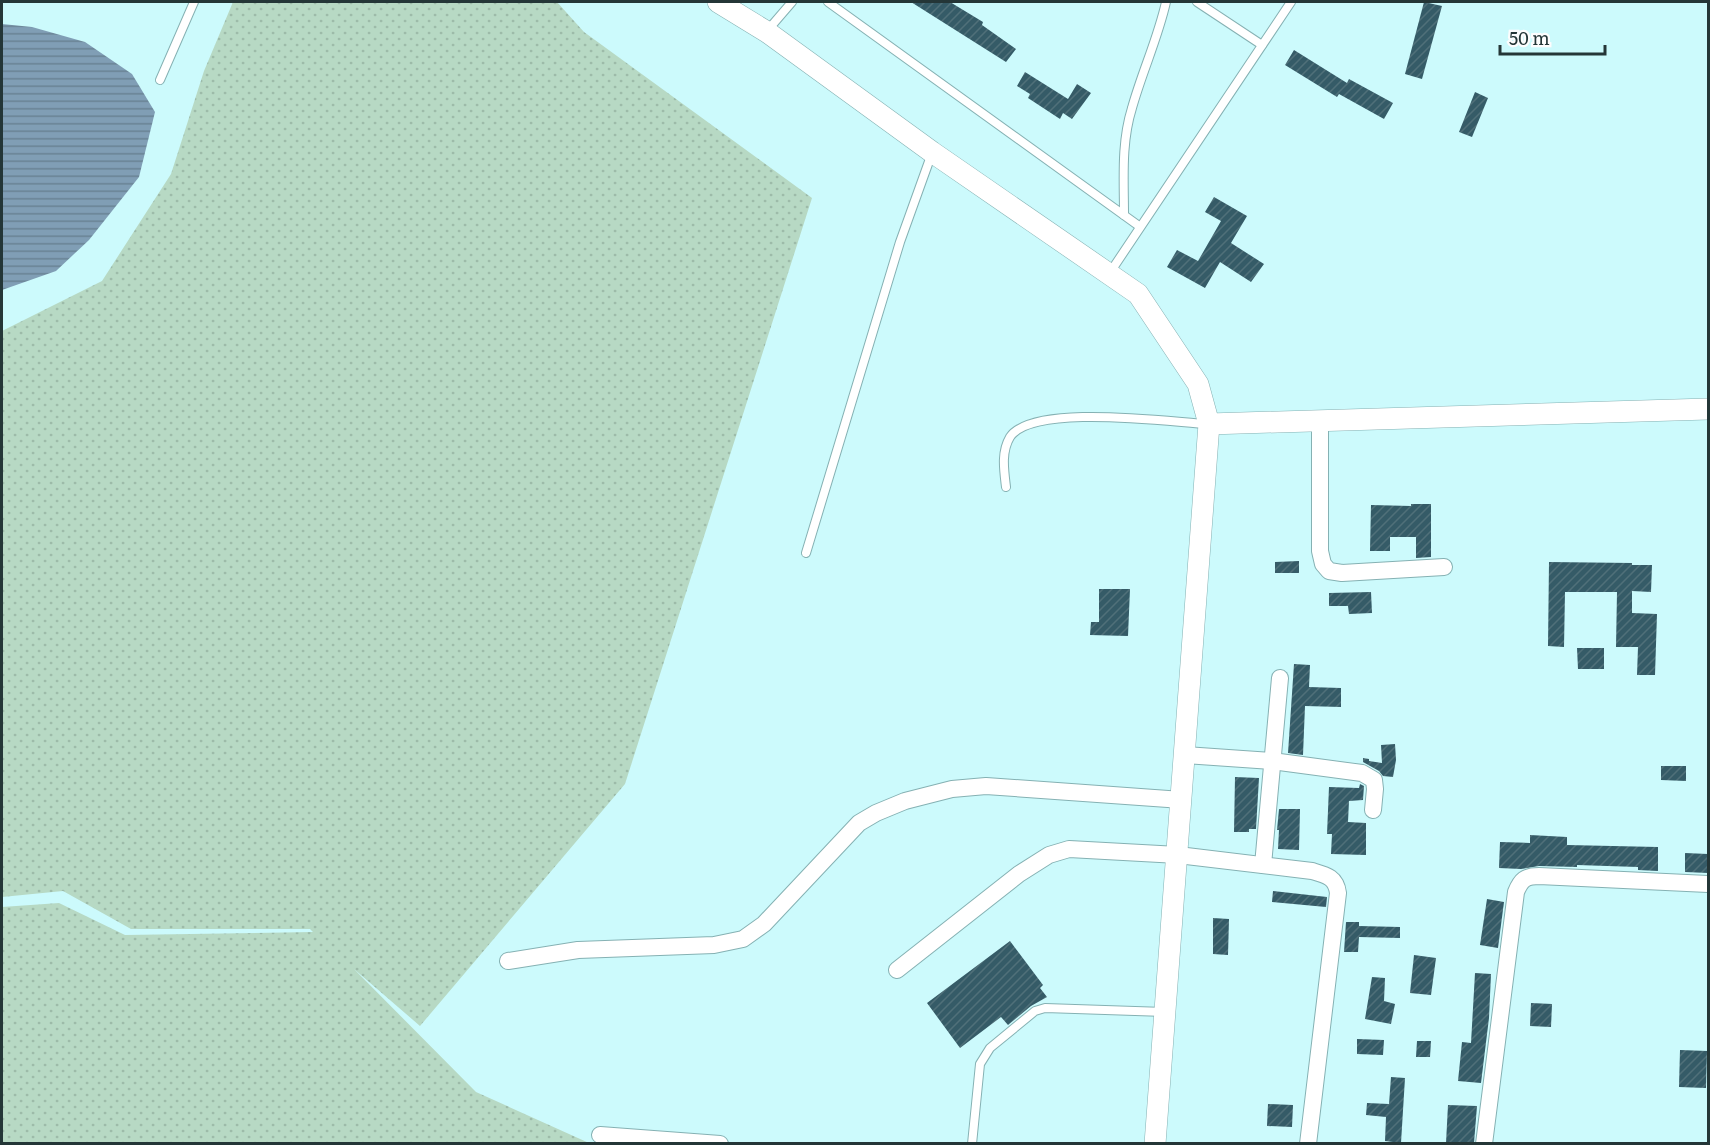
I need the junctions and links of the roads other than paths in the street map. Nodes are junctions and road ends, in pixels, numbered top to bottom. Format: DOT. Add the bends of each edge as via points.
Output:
graph roads {
  1 [pos="194,2"];
  2 [pos="718,2"];
  3 [pos="792,2"];
  4 [pos="828,2"];
  5 [pos="1166,2"];
  6 [pos="1197,2"];
  7 [pos="1291,2"];
  8 [pos="767,32"];
  9 [pos="1262,45"];
  10 [pos="160,80"];
  11 [pos="932,152"];
  12 [pos="1124,215"];
  13 [pos="1140,226"];
  14 [pos="1109,274"];
  15 [pos="1708,409"];
  16 [pos="1320,421"];
  17 [pos="1209,424"];
  18 [pos="1006,487"];
  19 [pos="806,553"];
  20 [pos="1444,567"];
  21 [pos="1280,678"];
  22 [pos="1185,755"];
  23 [pos="1272,761"];
  24 [pos="1182,800"];
  25 [pos="1373,810"];
  26 [pos="1178,855"];
  27 [pos="1263,865"];
  28 [pos="1708,884"];
  29 [pos="508,961"];
  30 [pos="897,970"];
  31 [pos="1166,1012"];
  32 [pos="600,1135"];
  33 [pos="720,1143"];
  34 [pos="972,1143"];
  35 [pos="1155,1143"];
  36 [pos="1308,1143"];
  37 [pos="1484,1143"];
  1 -- 10 [label="lane"];
  2 -- 8 [label="street"];
  3 -- 8 [label="lane"];
  4 -- 12 [label="lane"];
  5 -- 12 [label="lane" via="1131,109 1124,147"];
  6 -- 9 [label="lane"];
  7 -- 9 [label="lane"];
  8 -- 11 [label="street"];
  9 -- 13 [label="lane"];
  11 -- 14 [label="street"];
  11 -- 19 [label="lane" via="900,242"];
  12 -- 13 [label="lane"];
  13 -- 14 [label="lane"];
  14 -- 17 [label="street" via="1138,294 1198,384"];
  15 -- 16 [label="street"];
  16 -- 17 [label="street"];
  16 -- 20 [label="street" via="1323,564 1329,571 1342,573"];
  17 -- 18 [label="lane" via="1074,416 1033,423 1011,436 1005,448"];
  17 -- 22 [label="street"];
  21 -- 23 [label="street"];
  22 -- 23 [label="street"];
  22 -- 24 [label="street"];
  23 -- 25 [label="street" via="1370,776 1376,789"];
  23 -- 27 [label="street"];
  24 -- 26 [label="street"];
  24 -- 29 [label="street" via="986,786 952,789 905,801 859,823 764,924 743,939 714,945 578,950"];
  26 -- 27 [label="street"];
  26 -- 30 [label="street" via="1069,849 1049,855"];
  26 -- 31 [label="street"];
  27 -- 36 [label="street" via="1312,871 1329,876 1337,884"];
  28 -- 37 [label="street" via="1539,876 1528,876 1521,882 1516,892"];
  31 -- 34 [label="lane" via="1045,1008 1035,1011 990,1048 980,1064"];
  31 -- 35 [label="street"];
  32 -- 33 [label="street"];
}
